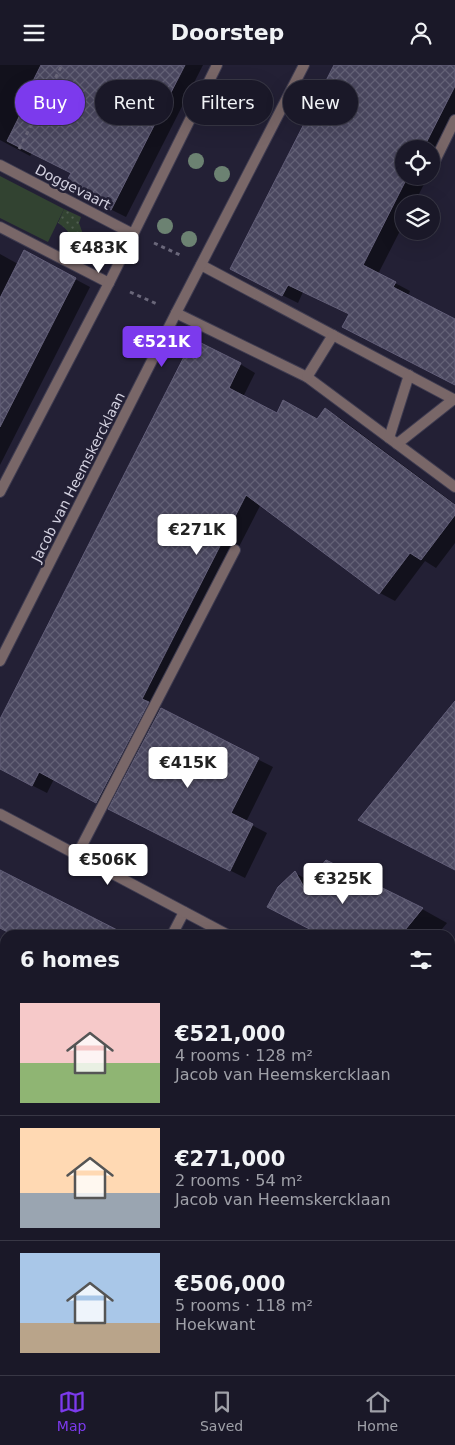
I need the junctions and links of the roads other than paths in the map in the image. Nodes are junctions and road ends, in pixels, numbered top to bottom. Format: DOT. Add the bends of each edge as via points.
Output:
graph roads {
  1 [pos="217,65"];
  2 [pos="304,65"];
  3 [pos="455,121"];
  4 [pos="440,151"];
  5 [pos="4,167"];
  6 [pos="0,227"];
  7 [pos="133,234"];
  8 [pos="201,265"];
  9 [pos="109,283"];
  10 [pos="176,313"];
  11 [pos="334,335"];
  12 [pos="408,375"];
  13 [pos="307,377"];
  14 [pos="454,399"];
  15 [pos="393,441"];
  16 [pos="455,487"];
  17 [pos="0,492"];
  18 [pos="235,550"];
  19 [pos="0,661"];
  20 [pos="0,814"];
  21 [pos="77,855"];
  22 [pos="184,912"];
  23 [pos="175,930"];
  24 [pos="218,930"];
  1 -- 7 [label="street"];
  2 -- 8 [label="street, Jacob van Heemskercklaan"];
  3 -- 4 [label="street"];
  5 -- 7 [label="street, Doggevaart"];
  6 -- 9 [label="street"];
  7 -- 9 [label="street"];
  8 -- 10 [label="street, Jacob van Heemskercklaan"];
  8 -- 11 [label="street"];
  9 -- 17 [label="street"];
  10 -- 13 [label="street"];
  10 -- 19 [label="street, Jacob van Heemskercklaan"];
  11 -- 12 [label="street"];
  11 -- 13 [label="street"];
  12 -- 14 [label="street"];
  12 -- 15 [label="street"];
  13 -- 15 [label="street"];
  14 -- 15 [label="street"];
  15 -- 16 [label="street"];
  18 -- 21 [label="street"];
  20 -- 21 [label="street"];
  21 -- 22 [label="street"];
  22 -- 23 [label="street"];
  22 -- 24 [label="street"];
}
